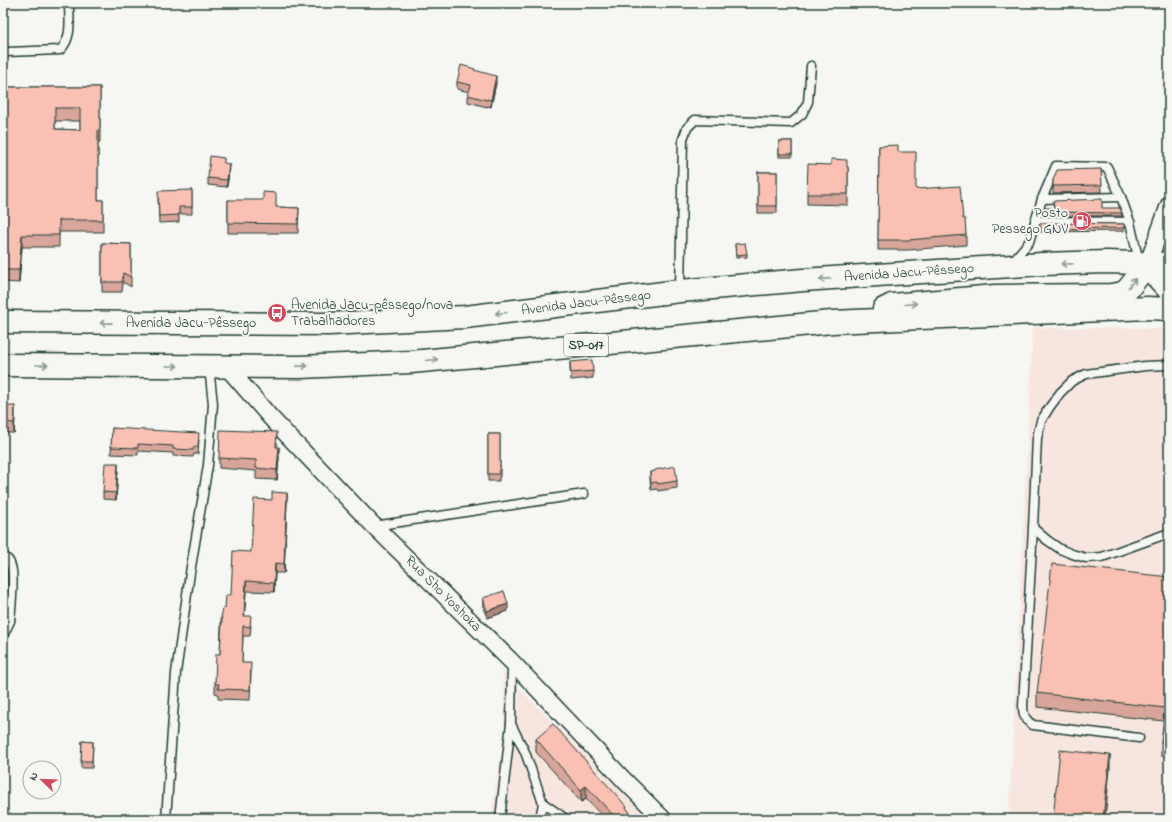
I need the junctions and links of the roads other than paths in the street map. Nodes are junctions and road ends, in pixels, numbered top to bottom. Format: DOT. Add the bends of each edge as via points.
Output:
graph roads {
  1 [pos="68,3"];
  2 [pos="3,50"];
  3 [pos="811,66"];
  4 [pos="1121,197"];
  5 [pos="1042,200"];
  6 [pos="1169,205"];
  7 [pos="1035,221"];
  8 [pos="1130,222"];
  9 [pos="1106,262"];
  10 [pos="1143,263"];
  11 [pos="1169,264"];
  12 [pos="1008,267"];
  13 [pos="1169,290"];
  14 [pos="680,291"];
  15 [pos="945,300"];
  16 [pos="1169,309"];
  17 [pos="862,321"];
  18 [pos="3,322"];
  19 [pos="3,364"];
  20 [pos="1169,365"];
  21 [pos="217,366"];
  22 [pos="584,494"];
  23 [pos="374,526"];
  24 [pos="1033,528"];
  25 [pos="1169,533"];
  26 [pos="3,556"];
  27 [pos="3,587"];
  28 [pos="12,588"];
  29 [pos="6,621"];
  30 [pos="3,636"];
  31 [pos="512,662"];
  32 [pos="511,723"];
  33 [pos="1139,738"];
  34 [pos="543,803"];
  35 [pos="166,819"];
  36 [pos="500,819"];
  37 [pos="540,819"];
  38 [pos="566,819"];
  39 [pos="663,819"];
  1 -- 2 [label="lane" via="69,36 60,50"];
  3 -- 14 [label="lane" via="808,102 802,114 791,123 695,120 687,128 683,139"];
  4 -- 5 [label="lane"];
  4 -- 5 [label="lane" via="1107,167 1056,166"];
  4 -- 8 [label="lane"];
  5 -- 7 [label="lane"];
  6 -- 10 [label="street"];
  7 -- 8 [label="lane"];
  7 -- 12 [label="lane" via="1029,242"];
  8 -- 10 [label="lane"];
  9 -- 10 [label="highway, Avenida Jacu-Pêssego"];
  9 -- 12 [label="highway, Avenida Jacu-Pêssego, one-way"];
  9 -- 15 [label="highway" via="1114,277 1108,285 972,291"];
  10 -- 11 [label="highway, Avenida Jacu-Pêssego"];
  10 -- 13 [label="highway"];
  15 -- 10 [label="highway, one-way" via="995,296 1123,293 1129,288"];
  12 -- 14 [label="highway, Avenida Jacu-Pêssego, one-way"];
  14 -- 18 [label="highway, Avenida Jacu-Pêssego, one-way" via="465,317 329,324"];
  17 -- 15 [label="highway, one-way" via="892,305"];
  16 -- 17 [label="highway, SP-017"];
  21 -- 17 [label="highway, SP-017, one-way" via="300,367 411,362"];
  19 -- 21 [label="highway, SP-017, one-way"];
  20 -- 24 [label="lane" via="1086,374 1072,381 1060,393 1041,421 1037,438"];
  21 -- 23 [label="street, Rua Sho Yoshoka" via="271,418"];
  21 -- 35 [label="lane" via="208,465 176,673"];
  22 -- 23 [label="lane"];
  23 -- 31 [label="street, Rua Sho Yoshoka"];
  24 -- 25 [label="lane" via="1060,549 1086,558 1102,557"];
  24 -- 33 [label="lane" via="1024,717 1033,725"];
  26 -- 28 [label="lane" via="12,566"];
  27 -- 28 [label="lane"];
  28 -- 29 [label="lane"];
  29 -- 30 [label="lane"];
  31 -- 32 [label="lane"];
  31 -- 39 [label="street, Rua Sho Yoshoka"];
  32 -- 34 [label="lane" via="525,752"];
  32 -- 36 [label="lane"];
  34 -- 37 [label="lane"];
  34 -- 38 [label="lane"];
}
